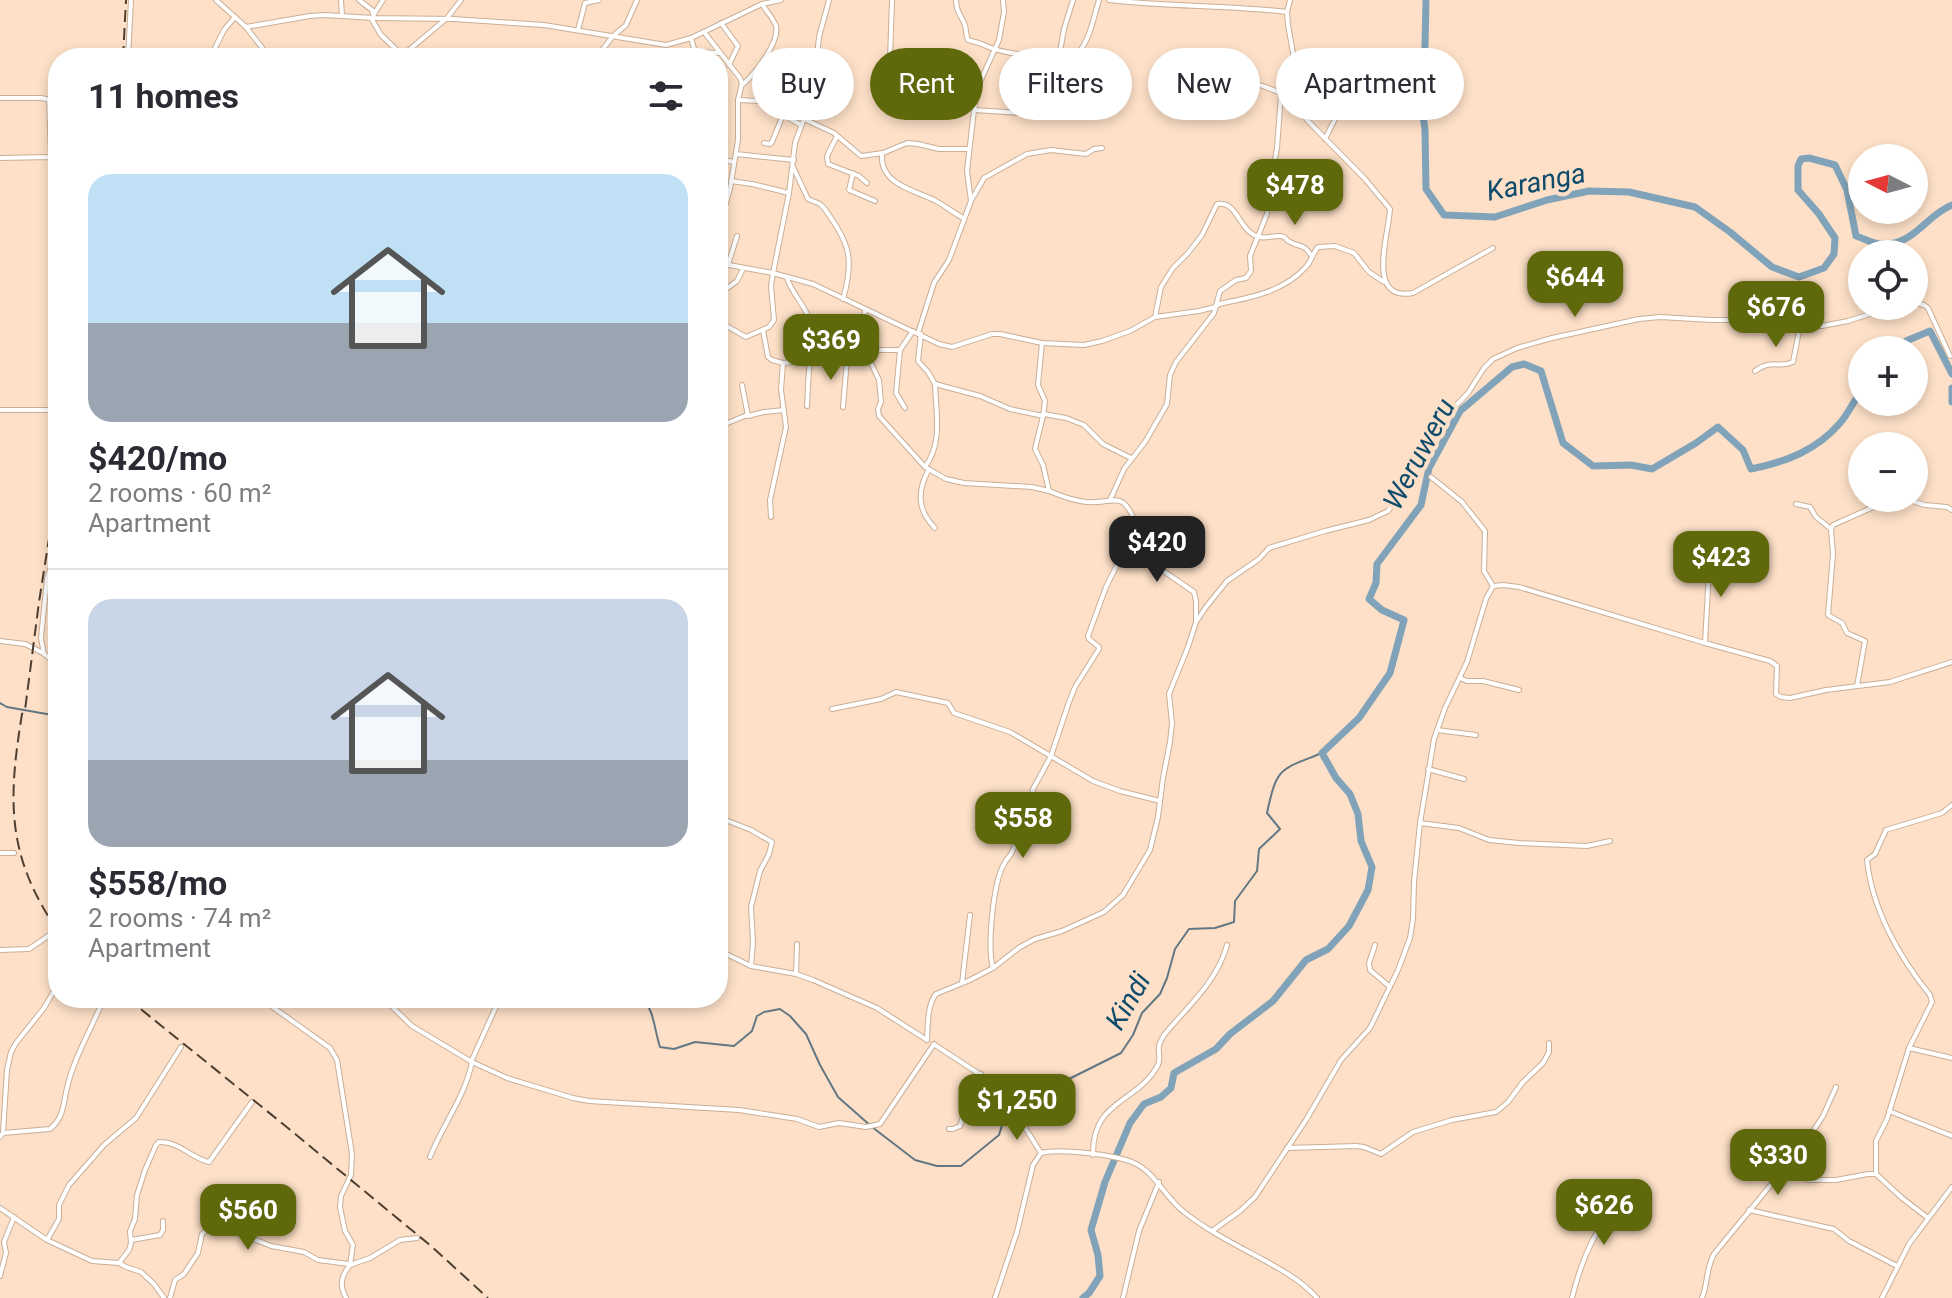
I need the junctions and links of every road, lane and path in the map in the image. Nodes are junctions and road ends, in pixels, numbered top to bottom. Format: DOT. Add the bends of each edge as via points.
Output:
graph roads {
  1 [pos="131,0"];
  2 [pos="216,0"];
  3 [pos="341,0"];
  4 [pos="359,0"];
  5 [pos="383,0"];
  6 [pos="461,0"];
  7 [pos="599,0"];
  8 [pos="637,0"];
  9 [pos="781,0"];
  10 [pos="829,0"];
  11 [pos="892,0"];
  12 [pos="956,0"];
  13 [pos="1003,0"];
  14 [pos="1073,0"];
  15 [pos="1099,0"];
  16 [pos="1109,0"];
  17 [pos="1290,0"];
  18 [pos="766,2"];
  19 [pos="1287,12"];
  20 [pos="342,16"];
  21 [pos="235,17"];
  22 [pos="373,17"];
  23 [pos="447,18"];
  24 [pos="721,23"];
  25 [pos="626,25"];
  26 [pos="246,27"];
  27 [pos="578,30"];
  28 [pos="703,32"];
  29 [pos="613,36"];
  30 [pos="626,38"];
  31 [pos="691,38"];
  32 [pos="129,48"];
  33 [pos="215,48"];
  34 [pos="262,48"];
  35 [pos="395,48"];
  36 [pos="413,48"];
  37 [pos="604,48"];
  38 [pos="694,48"];
  39 [pos="716,48"];
  40 [pos="890,48"];
  41 [pos="1061,48"];
  42 [pos="1081,48"];
  43 [pos="1293,48"];
  44 [pos="996,49"];
  45 [pos="999,49"];
  46 [pos="729,66"];
  47 [pos="983,76"];
  48 [pos="1260,85"];
  49 [pos="741,86"];
  50 [pos="1276,92"];
  51 [pos="0,98"];
  52 [pos="48,99"];
  53 [pos="738,100"];
  54 [pos="752,100"];
  55 [pos="781,120"];
  56 [pos="797,120"];
  57 [pos="973,120"];
  58 [pos="1279,120"];
  59 [pos="1307,120"];
  60 [pos="1334,120"];
  61 [pos="802,122"];
  62 [pos="837,136"];
  63 [pos="1325,139"];
  64 [pos="764,143"];
  65 [pos="1102,148"];
  66 [pos="969,149"];
  67 [pos="883,153"];
  68 [pos="735,154"];
  69 [pos="48,157"];
  70 [pos="0,158"];
  71 [pos="794,160"];
  72 [pos="728,161"];
  73 [pos="734,162"];
  74 [pos="793,167"];
  75 [pos="853,173"];
  76 [pos="731,181"];
  77 [pos="1253,182"];
  78 [pos="867,183"];
  79 [pos="789,193"];
  80 [pos="728,198"];
  81 [pos="1268,198"];
  82 [pos="875,201"];
  83 [pos="971,201"];
  84 [pos="963,218"];
  85 [pos="737,236"];
  86 [pos="1257,237"];
  87 [pos="1493,248"];
  88 [pos="1312,256"];
  89 [pos="728,265"];
  90 [pos="743,268"];
  91 [pos="773,273"];
  92 [pos="787,278"];
  93 [pos="1384,282"];
  94 [pos="728,288"];
  95 [pos="843,299"];
  96 [pos="1215,307"];
  97 [pos="1928,308"];
  98 [pos="865,310"];
  99 [pos="1155,317"];
  100 [pos="1848,320"];
  101 [pos="1800,326"];
  102 [pos="728,327"];
  103 [pos="763,330"];
  104 [pos="918,332"];
  105 [pos="1042,343"];
  106 [pos="900,350"];
  107 [pos="865,354"];
  108 [pos="1950,356"];
  109 [pos="847,359"];
  110 [pos="810,360"];
  111 [pos="783,363"];
  112 [pos="1755,371"];
  113 [pos="935,384"];
  114 [pos="742,385"];
  115 [pos="807,406"];
  116 [pos="843,407"];
  117 [pos="905,408"];
  118 [pos="0,410"];
  119 [pos="48,410"];
  120 [pos="784,410"];
  121 [pos="747,415"];
  122 [pos="1044,415"];
  123 [pos="728,423"];
  124 [pos="1131,458"];
  125 [pos="927,468"];
  126 [pos="1431,477"];
  127 [pos="1049,491"];
  128 [pos="1110,500"];
  129 [pos="1796,504"];
  130 [pos="1928,505"];
  131 [pos="1952,510"];
  132 [pos="1862,512"];
  133 [pos="771,517"];
  134 [pos="935,528"];
  135 [pos="1831,529"];
  136 [pos="1124,544"];
  137 [pos="1710,553"];
  138 [pos="48,577"];
  139 [pos="1493,586"];
  140 [pos="1196,622"];
  141 [pos="0,641"];
  142 [pos="1705,643"];
  143 [pos="44,654"];
  144 [pos="48,657"];
  145 [pos="1952,662"];
  146 [pos="1460,678"];
  147 [pos="1857,686"];
  148 [pos="1519,690"];
  149 [pos="832,709"];
  150 [pos="1437,730"];
  151 [pos="1476,735"];
  152 [pos="1051,756"];
  153 [pos="1428,769"];
  154 [pos="1464,779"];
  155 [pos="1160,801"];
  156 [pos="1952,805"];
  157 [pos="728,821"];
  158 [pos="1420,823"];
  159 [pos="1610,841"];
  160 [pos="0,853"];
  161 [pos="14,853"];
  162 [pos="970,915"];
  163 [pos="48,936"];
  164 [pos="797,944"];
  165 [pos="1227,945"];
  166 [pos="1375,945"];
  167 [pos="0,950"];
  168 [pos="728,955"];
  169 [pos="751,966"];
  170 [pos="993,968"];
  171 [pos="796,974"];
  172 [pos="962,983"];
  173 [pos="1390,987"];
  174 [pos="48,1001"];
  175 [pos="100,1008"];
  176 [pos="274,1008"];
  177 [pos="393,1008"];
  178 [pos="495,1008"];
  179 [pos="927,1040"];
  180 [pos="1549,1043"];
  181 [pos="934,1044"];
  182 [pos="181,1047"];
  183 [pos="1909,1048"];
  184 [pos="1952,1058"];
  185 [pos="471,1062"];
  186 [pos="981,1074"];
  187 [pos="1836,1087"];
  188 [pos="252,1102"];
  189 [pos="1889,1111"];
  190 [pos="949,1129"];
  191 [pos="2,1135"];
  192 [pos="1952,1136"];
  193 [pos="1287,1148"];
  194 [pos="1041,1153"];
  195 [pos="1093,1155"];
  196 [pos="430,1157"];
  197 [pos="1789,1162"];
  198 [pos="1876,1174"];
  199 [pos="1159,1182"];
  200 [pos="1952,1187"];
  201 [pos="1624,1191"];
  202 [pos="0,1208"];
  203 [pos="1749,1210"];
  204 [pos="14,1216"];
  205 [pos="1928,1218"];
  206 [pos="163,1221"];
  207 [pos="1212,1231"];
  208 [pos="417,1238"];
  209 [pos="47,1240"];
  210 [pos="131,1240"];
  211 [pos="119,1263"];
  212 [pos="350,1264"];
  213 [pos="1897,1266"];
  214 [pos="0,1276"];
  215 [pos="167,1298"];
  216 [pos="346,1298"];
  217 [pos="995,1298"];
  218 [pos="1123,1298"];
  219 [pos="1317,1298"];
  220 [pos="1572,1298"];
  221 [pos="1702,1298"];
  222 [pos="1882,1298"];
  1 -- 32 [label="street"];
  2 -- 21 [label="street"];
  3 -- 20 [label="street"];
  4 -- 22 [label="street"];
  5 -- 22 [label="street"];
  6 -- 23 [label="street"];
  7 -- 27 [label="street" via="585,3"];
  8 -- 25 [label="street"];
  9 -- 18 [label="street"];
  10 -- 61 [label="street" via="813,94"];
  11 -- 40 [label="street"];
  12 -- 44 [label="street" via="966,39"];
  13 -- 44 [label="street"];
  14 -- 41 [label="street"];
  15 -- 42 [label="street"];
  16 -- 19 [label="street"];
  17 -- 19 [label="street"];
  18 -- 24 [label="street"];
  18 -- 49 [label="street" via="776,27 774,39"];
  19 -- 43 [label="street"];
  20 -- 22 [label="street"];
  20 -- 26 [label="street"];
  21 -- 26 [label="street"];
  21 -- 33 [label="street"];
  22 -- 23 [label="street"];
  22 -- 35 [label="street"];
  23 -- 27 [label="street"];
  23 -- 36 [label="street"];
  24 -- 28 [label="street"];
  24 -- 46 [label="street" via="738,46"];
  25 -- 29 [label="street"];
  25 -- 30 [label="street"];
  26 -- 34 [label="street"];
  27 -- 29 [label="street"];
  28 -- 31 [label="street"];
  28 -- 39 [label="street"];
  29 -- 30 [label="street"];
  29 -- 37 [label="street"];
  30 -- 31 [label="street" via="666,45"];
  31 -- 38 [label="street"];
  44 -- 45 [label="street"];
  44 -- 47 [label="street"];
  46 -- 49 [label="street"];
  48 -- 50 [label="street"];
  49 -- 53 [label="street"];
  51 -- 52 [label="street"];
  53 -- 54 [label="street"];
  53 -- 68 [label="street"];
  55 -- 64 [label="street" via="771,143"];
  56 -- 61 [label="street"];
  57 -- 66 [label="street"];
  58 -- 81 [label="street"];
  59 -- 63 [label="street"];
  60 -- 63 [label="street"];
  61 -- 62 [label="street"];
  61 -- 71 [label="street"];
  62 -- 67 [label="street" via="861,156"];
  62 -- 75 [label="street" via="828,164"];
  63 -- 93 [label="street" via="1390,209"];
  65 -- 83 [label="street" via="1086,154 1027,154 984,178"];
  66 -- 67 [label="street" via="907,143"];
  66 -- 83 [label="street"];
  67 -- 84 [label="street" via="882,166 907,190"];
  68 -- 71 [label="street"];
  68 -- 73 [label="street"];
  69 -- 70 [label="street"];
  71 -- 74 [label="street"];
  72 -- 73 [label="street"];
  73 -- 76 [label="street"];
  74 -- 79 [label="street"];
  74 -- 95 [label="street" via="808,199 824,208 846,244 850,269"];
  75 -- 78 [label="street"];
  75 -- 82 [label="street" via="849,190"];
  76 -- 79 [label="street"];
  76 -- 80 [label="street"];
  77 -- 81 [label="street"];
  79 -- 91 [label="street"];
  81 -- 86 [label="street"];
  83 -- 84 [label="street"];
  84 -- 104 [label="street"];
  85 -- 89 [label="street"];
  86 -- 88 [label="street" via="1284,237"];
  86 -- 96 [label="street" via="1250,274 1222,289"];
  86 -- 99 [label="street" via="1228,205 1217,204 1202,235 1161,287"];
  87 -- 93 [label="street" via="1413,293 1399,294"];
  88 -- 93 [label="street" via="1317,247 1344,248"];
  88 -- 96 [label="street" via="1281,286"];
  89 -- 90 [label="street"];
  90 -- 91 [label="street"];
  90 -- 94 [label="street"];
  91 -- 92 [label="street"];
  91 -- 103 [label="street" via="774,320"];
  92 -- 95 [label="street"];
  92 -- 110 [label="street" via="812,326"];
  95 -- 98 [label="street"];
  96 -- 99 [label="street"];
  96 -- 124 [label="street" via="1176,362 1167,404"];
  97 -- 108 [label="street"];
  98 -- 104 [label="street"];
  98 -- 107 [label="street"];
  99 -- 105 [label="street" via="1102,341"];
  100 -- 101 [label="street"];
  101 -- 112 [label="street" via="1793,362 1766,363"];
  101 -- 140 [label="street" via="1660,317 1517,348 1489,363 1443,419 1388,511 1269,548 1227,581"];
  102 -- 103 [label="street" via="746,337"];
  103 -- 111 [label="street" via="768,357"];
  104 -- 105 [label="street" via="952,347 992,334"];
  104 -- 106 [label="street"];
  104 -- 113 [label="street" via="918,361"];
  105 -- 122 [label="street" via="1038,385"];
  106 -- 107 [label="street"];
  106 -- 117 [label="street" via="896,393"];
  107 -- 109 [label="street"];
  107 -- 125 [label="street" via="879,380 879,416"];
  109 -- 110 [label="street"];
  109 -- 116 [label="street"];
  110 -- 111 [label="street"];
  110 -- 115 [label="street"];
  111 -- 120 [label="street"];
  113 -- 122 [label="street"];
  113 -- 125 [label="street" via="938,436"];
  114 -- 121 [label="street"];
  118 -- 119 [label="street"];
  120 -- 121 [label="street"];
  120 -- 133 [label="street"];
  121 -- 123 [label="street"];
  122 -- 124 [label="street" via="1084,425 1103,444"];
  122 -- 127 [label="street" via="1035,449"];
  124 -- 128 [label="street"];
  125 -- 127 [label="street" via="954,481"];
  125 -- 134 [label="street" via="919,497"];
  126 -- 139 [label="street" via="1462,502 1485,531 1484,571"];
  127 -- 128 [label="street" via="1085,502"];
  128 -- 136 [label="street" via="1125,503 1135,521"];
  129 -- 135 [label="street" via="1810,507"];
  130 -- 131 [label="street"];
  132 -- 135 [label="street"];
  135 -- 147 [label="street" via="1828,615 1866,642"];
  136 -- 140 [label="street" via="1194,592"];
  136 -- 152 [label="street" via="1088,636 1099,649 1069,702"];
  137 -- 142 [label="street"];
  138 -- 143 [label="street"];
  139 -- 142 [label="street" via="1519,587"];
  139 -- 146 [label="street"];
  140 -- 155 [label="street" via="1169,694 1172,723"];
  141 -- 143 [label="street"];
  142 -- 147 [label="street" via="1775,663 1776,692 1781,697"];
  143 -- 144 [label="street"];
  145 -- 147 [label="street" via="1890,682"];
  146 -- 148 [label="street"];
  146 -- 150 [label="street"];
  149 -- 152 [label="street" via="898,692 948,703 954,713 1010,732"];
  150 -- 151 [label="street"];
  150 -- 153 [label="street"];
  152 -- 155 [label="street" via="1104,786"];
  152 -- 170 [label="street" via="1033,789 1035,803 1004,863 995,894"];
  153 -- 154 [label="street"];
  153 -- 158 [label="street"];
  155 -- 170 [label="street" via="1150,850 1116,903 1035,939"];
  156 -- 183 [label="street" via="1886,830 1867,860 1876,903 1932,999"];
  157 -- 169 [label="street" via="772,842 751,907"];
  158 -- 159 [label="street" via="1519,843 1587,846"];
  158 -- 173 [label="street" via="1413,919"];
  160 -- 161 [label="street"];
  162 -- 172 [label="street"];
  163 -- 167 [label="street" via="29,949"];
  164 -- 171 [label="street"];
  165 -- 195 [label="street" via="1210,983 1164,1035 1158,1064 1142,1085 1103,1117"];
  166 -- 173 [label="street" via="1370,970"];
  168 -- 169 [label="street"];
  169 -- 171 [label="street"];
  170 -- 172 [label="street"];
  171 -- 179 [label="street" via="877,1008"];
  172 -- 179 [label="street" via="933,997"];
  173 -- 193 [label="street" via="1370,1028 1341,1060"];
  174 -- 191 [label="street" via="11,1052"];
  175 -- 191 [label="street" via="55,1126"];
  176 -- 212 [label="street" via="330,1048 337,1060 352,1154 340,1207 353,1245"];
  177 -- 185 [label="street" via="412,1026"];
  178 -- 185 [label="street"];
  179 -- 181 [label="street"];
  180 -- 193 [label="street" via="1543,1063 1496,1112 1413,1132 1381,1154 1356,1146"];
  181 -- 185 [label="street" via="884,1121 872,1127 819,1127 739,1110 589,1101"];
  181 -- 186 [label="street"];
  182 -- 209 [label="street" via="136,1118 69,1185"];
  183 -- 184 [label="street"];
  183 -- 189 [label="street"];
  185 -- 196 [label="street" via="463,1093"];
  186 -- 190 [label="street" via="960,1126"];
  186 -- 194 [label="street"];
  187 -- 197 [label="street" via="1823,1116"];
  188 -- 210 [label="street" via="209,1162 168,1142 156,1145 137,1195"];
  189 -- 192 [label="street"];
  189 -- 198 [label="street" via="1876,1141"];
  193 -- 207 [label="street" via="1248,1205"];
  194 -- 195 [label="street"];
  194 -- 217 [label="street"];
  195 -- 199 [label="street" via="1128,1160"];
  197 -- 198 [label="street" via="1808,1180"];
  197 -- 203 [label="street"];
  198 -- 205 [label="street"];
  199 -- 207 [label="street" via="1174,1204"];
  199 -- 218 [label="street" via="1137,1238"];
  200 -- 205 [label="street"];
  201 -- 220 [label="street" via="1589,1244"];
  202 -- 204 [label="street"];
  203 -- 213 [label="street" via="1834,1229"];
  203 -- 221 [label="street" via="1708,1264"];
  204 -- 209 [label="street"];
  204 -- 214 [label="street"];
  205 -- 213 [label="street"];
  206 -- 210 [label="street" via="160,1235"];
  207 -- 219 [label="street" via="1289,1274"];
  208 -- 212 [label="street" via="400,1240"];
  209 -- 211 [label="street" via="92,1261"];
  210 -- 211 [label="street"];
  211 -- 215 [label="street" via="147,1276"];
  212 -- 215 [label="street" via="318,1260 231,1230 207,1230"];
  212 -- 216 [label="street" via="341,1280"];
  213 -- 222 [label="street"];
}
